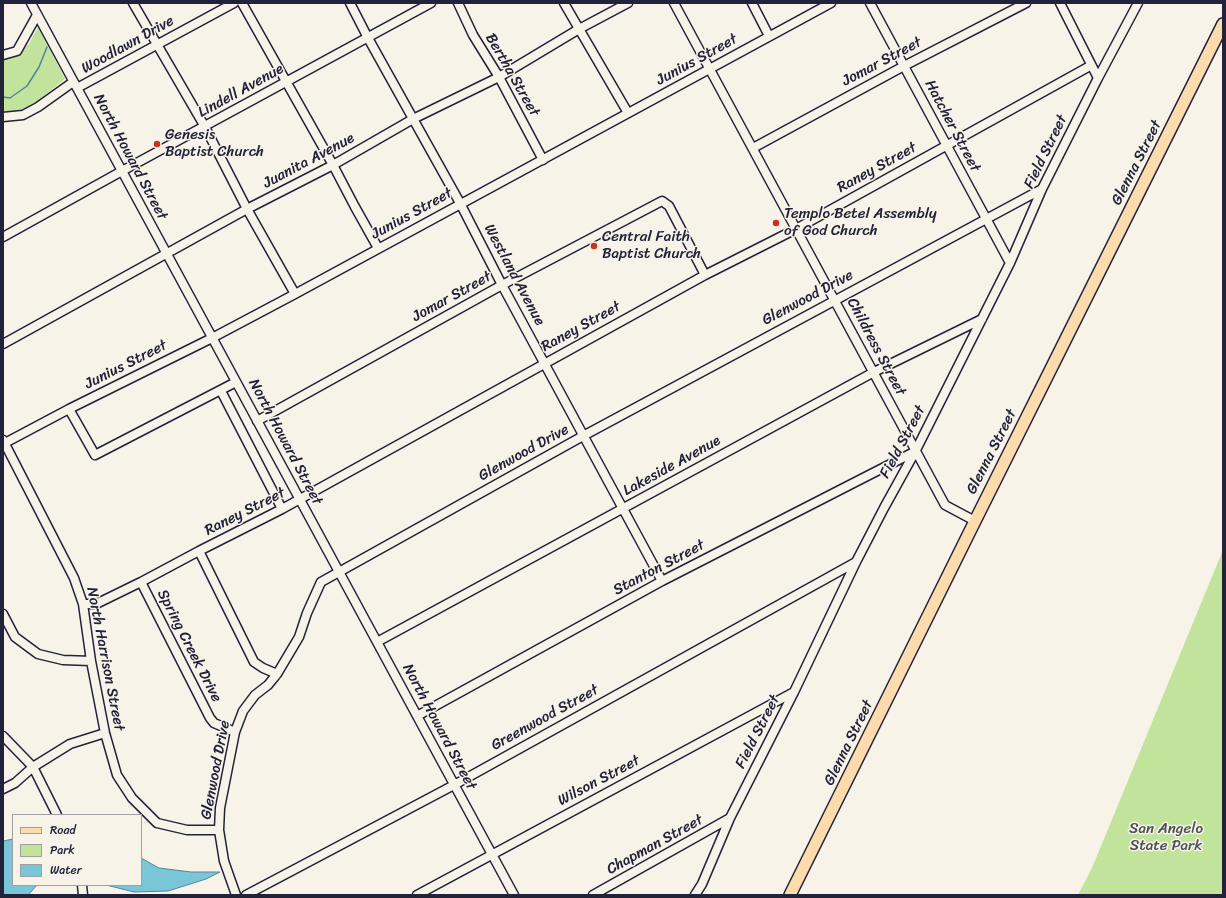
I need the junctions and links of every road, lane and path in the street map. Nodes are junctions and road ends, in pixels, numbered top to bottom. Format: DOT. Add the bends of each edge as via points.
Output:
graph roads {
  1 [pos="133,3"];
  2 [pos="234,3"];
  3 [pos="242,3"];
  4 [pos="350,3"];
  5 [pos="431,3"];
  6 [pos="458,3"];
  7 [pos="564,3"];
  8 [pos="628,3"];
  9 [pos="674,3"];
  10 [pos="752,3"];
  11 [pos="831,3"];
  12 [pos="870,3"];
  13 [pos="1026,3"];
  14 [pos="1060,3"];
  15 [pos="1138,3"];
  16 [pos="34,4"];
  17 [pos="37,15"];
  18 [pos="1223,24"];
  19 [pos="579,29"];
  20 [pos="769,36"];
  21 [pos="368,38"];
  22 [pos="157,44"];
  23 [pos="3,55"];
  24 [pos="904,66"];
  25 [pos="1090,66"];
  26 [pos="710,68"];
  27 [pos="499,77"];
  28 [pos="1098,78"];
  29 [pos="286,82"];
  30 [pos="75,85"];
  31 [pos="628,113"];
  32 [pos="3,117"];
  33 [pos="413,119"];
  34 [pos="205,127"];
  35 [pos="946,145"];
  36 [pos="753,148"];
  37 [pos="543,160"];
  38 [pos="333,165"];
  39 [pos="122,171"];
  40 [pos="1042,188"];
  41 [pos="460,203"];
  42 [pos="247,209"];
  43 [pos="987,219"];
  44 [pos="796,229"];
  45 [pos="3,237"];
  46 [pos="378,248"];
  47 [pos="167,254"];
  48 [pos="1010,263"];
  49 [pos="705,275"];
  50 [pos="502,285"];
  51 [pos="295,294"];
  52 [pos="834,299"];
  53 [pos="982,319"];
  54 [pos="212,338"];
  55 [pos="3,344"];
  56 [pos="545,363"];
  57 [pos="874,372"];
  58 [pos="236,382"];
  59 [pos="221,391"];
  60 [pos="69,409"];
  61 [pos="257,421"];
  62 [pos="583,436"];
  63 [pos="4,443"];
  64 [pos="916,450"];
  65 [pos="300,499"];
  66 [pos="624,508"];
  67 [pos="282,509"];
  68 [pos="975,521"];
  69 [pos="199,551"];
  70 [pos="856,562"];
  71 [pos="339,572"];
  72 [pos="662,581"];
  73 [pos="141,582"];
  74 [pos="83,604"];
  75 [pos="3,614"];
  76 [pos="377,642"];
  77 [pos="91,661"];
  78 [pos="277,674"];
  79 [pos="794,692"];
  80 [pos="417,716"];
  81 [pos="235,732"];
  82 [pos="105,733"];
  83 [pos="3,736"];
  84 [pos="33,767"];
  85 [pos="454,785"];
  86 [pos="3,789"];
  87 [pos="56,814"];
  88 [pos="730,818"];
  89 [pos="219,830"];
  90 [pos="492,854"];
  91 [pos="236,895"];
  92 [pos="246,895"];
  93 [pos="418,895"];
  94 [pos="514,895"];
  95 [pos="593,895"];
  96 [pos="695,895"];
  97 [pos="790,895"];
  1 -- 22 [label="street"];
  2 -- 22 [label="street, Woodlawn Drive"];
  3 -- 29 [label="street"];
  4 -- 21 [label="street, Westland Avenue"];
  5 -- 21 [label="street, Lindell Avenue"];
  6 -- 27 [label="street, Bertha Street" via="473,35"];
  7 -- 19 [label="street"];
  8 -- 19 [label="street, Juanita Avenue"];
  9 -- 26 [label="street, Childress Street"];
  10 -- 20 [label="street"];
  11 -- 20 [label="street, Junius Street"];
  12 -- 24 [label="street, Hatcher Street"];
  13 -- 24 [label="street, Jomar Street"];
  14 -- 25 [label="street"];
  15 -- 28 [label="street, Field Street"];
  16 -- 17 [label="street, North Howard Street"];
  17 -- 23 [label="street" via="17,51"];
  17 -- 30 [label="street, North Howard Street"];
  18 -- 68 [label="main road, Glenna Street"];
  19 -- 27 [label="street, Juanita Avenue"];
  19 -- 31 [label="street"];
  20 -- 26 [label="street, Junius Street"];
  21 -- 29 [label="street, Lindell Avenue"];
  21 -- 33 [label="street, Westland Avenue"];
  22 -- 30 [label="street, Woodlawn Drive"];
  22 -- 34 [label="street"];
  24 -- 35 [label="street, Hatcher Street"];
  24 -- 36 [label="street, Jomar Street"];
  25 -- 28 [label="street"];
  25 -- 35 [label="street, Raney Street"];
  26 -- 31 [label="street, Junius Street"];
  26 -- 36 [label="street, Childress Street"];
  27 -- 33 [label="street, Juanita Avenue"];
  27 -- 37 [label="street, Bertha Street"];
  28 -- 40 [label="street, Field Street"];
  29 -- 34 [label="street, Lindell Avenue"];
  29 -- 38 [label="street"];
  30 -- 32 [label="street, Woodlawn Drive" via="23,115"];
  30 -- 39 [label="street, North Howard Street"];
  31 -- 37 [label="street, Junius Street"];
  33 -- 38 [label="street, Juanita Avenue"];
  33 -- 41 [label="street, Westland Avenue"];
  34 -- 39 [label="street, Lindell Avenue"];
  34 -- 42 [label="street"];
  35 -- 43 [label="street, Hatcher Street"];
  35 -- 44 [label="street, Raney Street"];
  36 -- 44 [label="street, Childress Street"];
  37 -- 41 [label="street, Junius Street"];
  38 -- 42 [label="street, Juanita Avenue"];
  38 -- 46 [label="street"];
  39 -- 45 [label="street, Lindell Avenue"];
  39 -- 47 [label="street, North Howard Street"];
  40 -- 43 [label="street, Glenwood Drive"];
  40 -- 48 [label="street, Field Street"];
  41 -- 46 [label="street, Junius Street"];
  41 -- 50 [label="street, Westland Avenue"];
  42 -- 47 [label="street, Juanita Avenue"];
  42 -- 51 [label="street"];
  43 -- 48 [label="street, Hatcher Street"];
  43 -- 52 [label="street, Glenwood Drive"];
  44 -- 49 [label="street, Raney Street"];
  44 -- 52 [label="street, Childress Street"];
  46 -- 51 [label="street, Junius Street"];
  47 -- 54 [label="street, North Howard Street"];
  47 -- 55 [label="street, Juanita Avenue"];
  48 -- 53 [label="street, Field Street"];
  49 -- 50 [label="street, Jomar Street" via="669,206 662,201"];
  49 -- 56 [label="street, Raney Street"];
  50 -- 56 [label="street, Westland Avenue"];
  50 -- 61 [label="street, Jomar Street"];
  51 -- 54 [label="street, Junius Street"];
  52 -- 57 [label="street, Childress Street"];
  52 -- 62 [label="street, Glenwood Drive"];
  53 -- 57 [label="street, Lakeside Avenue"];
  53 -- 64 [label="street, Field Street"];
  54 -- 58 [label="street, North Howard Street"];
  54 -- 60 [label="street, Junius Street"];
  56 -- 62 [label="street, Westland Avenue"];
  56 -- 65 [label="street, Raney Street"];
  57 -- 64 [label="street, Childress Street"];
  57 -- 66 [label="street, Lakeside Avenue"];
  58 -- 59 [label="street"];
  58 -- 61 [label="street, North Howard Street"];
  59 -- 60 [label="street" via="95,455"];
  59 -- 67 [label="street"];
  60 -- 63 [label="street, Junius Street"];
  61 -- 65 [label="street, North Howard Street"];
  62 -- 66 [label="street, Westland Avenue"];
  62 -- 71 [label="street, Glenwood Drive"];
  63 -- 74 [label="street, North Harrison Street" via="74,578"];
  64 -- 68 [label="street, Childress Street" via="945,505"];
  64 -- 70 [label="street, Field Street"];
  64 -- 72 [label="street, Stanton Street"];
  65 -- 67 [label="street, Raney Street"];
  65 -- 71 [label="street, North Howard Street"];
  66 -- 72 [label="street, Westland Avenue"];
  66 -- 76 [label="street, Lakeside Avenue"];
  67 -- 69 [label="street, Raney Street"];
  68 -- 97 [label="main road, Glenna Street"];
  69 -- 73 [label="street, Raney Street"];
  69 -- 78 [label="street" via="254,662"];
  70 -- 79 [label="street, Field Street"];
  70 -- 85 [label="street, Greenwood Street"];
  71 -- 76 [label="street, North Howard Street"];
  71 -- 78 [label="street, Glenwood Drive" via="321,582 299,637"];
  72 -- 80 [label="street, Stanton Street"];
  73 -- 74 [label="street, Raney Street" via="96,604"];
  73 -- 81 [label="street, Spring Creek Drive" via="210,718 214,723"];
  74 -- 77 [label="street, North Harrison Street"];
  75 -- 77 [label="street" via="15,637 38,654 63,660"];
  76 -- 80 [label="street, North Howard Street"];
  77 -- 82 [label="street, North Harrison Street"];
  78 -- 81 [label="street, Glenwood Drive" via="255,695 244,710"];
  79 -- 88 [label="street, Field Street"];
  79 -- 90 [label="street, Wilson Street"];
  80 -- 85 [label="street, North Howard Street"];
  81 -- 89 [label="street, Glenwood Drive" via="220,808"];
  82 -- 84 [label="street" via="70,744"];
  82 -- 89 [label="street, North Harrison Street" via="117,775 132,798 158,823 187,830"];
  83 -- 84 [label="street"];
  84 -- 86 [label="street" via="15,783"];
  84 -- 87 [label="street"];
  85 -- 90 [label="street, North Howard Street"];
  85 -- 92 [label="street, Greenwood Street"];
  88 -- 95 [label="street, Chapman Street"];
  88 -- 96 [label="street, Field Street"];
  89 -- 91 [label="street, Glenwood Drive" via="224,861"];
  90 -- 93 [label="street, Wilson Street"];
  90 -- 94 [label="street, North Howard Street"];
}
